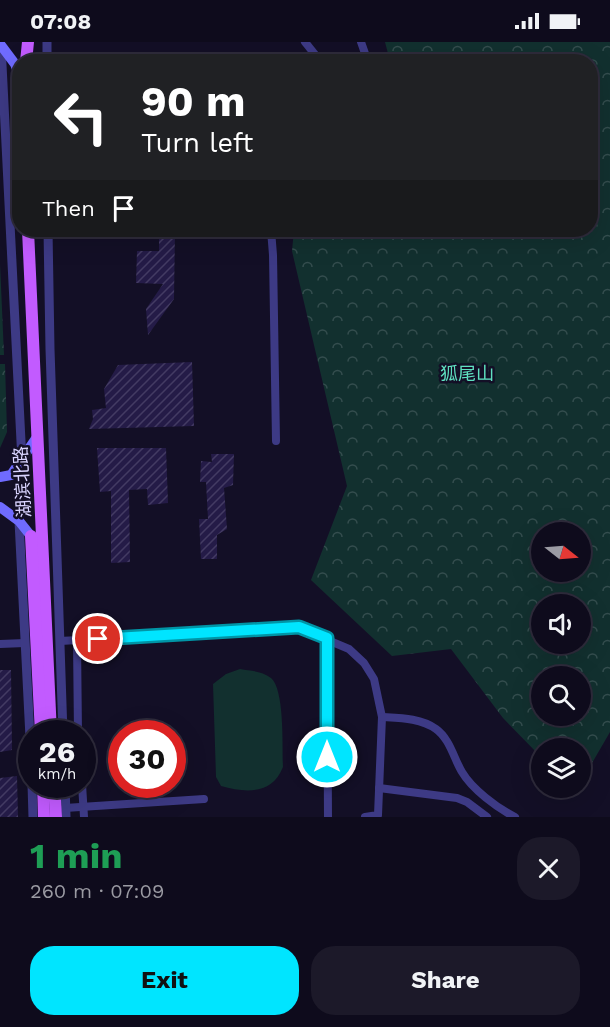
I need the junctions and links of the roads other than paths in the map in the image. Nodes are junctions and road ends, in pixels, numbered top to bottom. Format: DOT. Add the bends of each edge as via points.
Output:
graph roads {
  1 [pos="305,42"];
  2 [pos="0,45"];
  3 [pos="315,54"];
  4 [pos="12,60"];
  5 [pos="28,237"];
  6 [pos="48,237"];
  7 [pos="272,237"];
  8 [pos="37,437"];
  9 [pos="276,441"];
  10 [pos="22,461"];
  11 [pos="0,477"];
  12 [pos="0,507"];
  13 [pos="19,521"];
  14 [pos="31,536"];
  15 [pos="327,638"];
  16 [pos="60,641"];
  17 [pos="76,641"];
  18 [pos="25,643"];
  19 [pos="0,644"];
  20 [pos="382,717"];
  21 [pos="29,720"];
  22 [pos="40,720"];
  23 [pos="50,720"];
  24 [pos="63,720"];
  25 [pos="78,720"];
  26 [pos="379,788"];
  27 [pos="32,798"];
  28 [pos="43,798"];
  29 [pos="55,798"];
  30 [pos="83,798"];
  31 [pos="204,799"];
  32 [pos="83,807"];
  33 [pos="66,812"];
  34 [pos="378,816"];
  35 [pos="33,817"];
  36 [pos="44,817"];
  37 [pos="56,817"];
  38 [pos="84,817"];
  39 [pos="328,817"];
  40 [pos="365,817"];
  41 [pos="487,817"];
  42 [pos="515,817"];
  1 -- 3 [label="street"];
  2 -- 4 [label="main road"];
  2 -- 10 [label="street"];
  5 -- 8 [label="main road, 湖滨北路"];
  6 -- 16 [label="street"];
  7 -- 9 [label="street"];
  8 -- 10 [label="main road"];
  8 -- 23 [label="main road, 湖滨北路"];
  10 -- 11 [label="main road" via="11,475"];
  12 -- 13 [label="main road"];
  13 -- 14 [label="main road"];
  13 -- 18 [label="street"];
  14 -- 22 [label="main road, 湖滨北路"];
  15 -- 17 [label="street" via="299,627"];
  15 -- 20 [label="street" via="350,649 364,663 374,679"];
  15 -- 39 [label="street"];
  16 -- 17 [label="street"];
  16 -- 24 [label="street"];
  17 -- 25 [label="street"];
  18 -- 19 [label="street"];
  18 -- 21 [label="street"];
  20 -- 26 [label="street"];
  20 -- 42 [label="street" via="436,728 471,786"];
  26 -- 34 [label="street"];
  26 -- 41 [label="street" via="457,798"];
  27 -- 35 [label="street"];
  28 -- 36 [label="main road"];
  29 -- 37 [label="main road"];
  30 -- 32 [label="street"];
  31 -- 32 [label="street"];
  32 -- 33 [label="street"];
  32 -- 38 [label="street"];
  34 -- 40 [label="street"];
}
